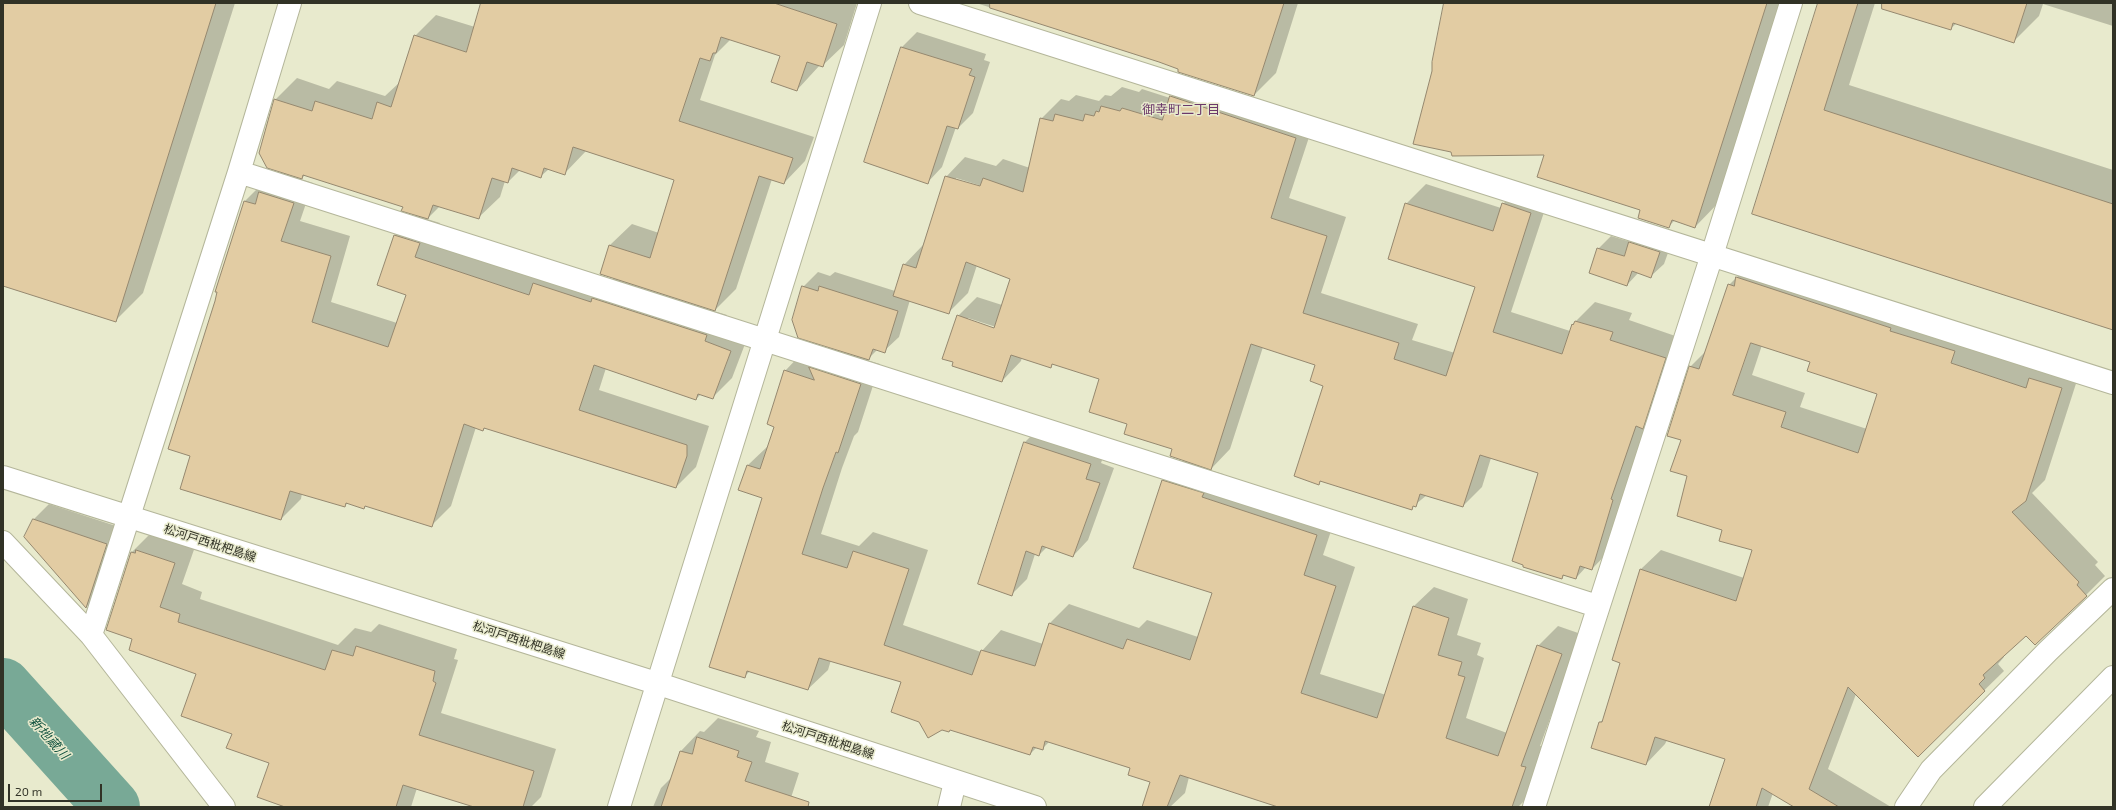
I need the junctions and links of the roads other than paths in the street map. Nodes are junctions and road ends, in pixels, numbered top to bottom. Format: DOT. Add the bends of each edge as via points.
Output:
graph roads {
  1 [pos="290,3"];
  2 [pos="870,3"];
  3 [pos="920,3"];
  4 [pos="1790,3"];
  5 [pos="239,172"];
  6 [pos="1712,256"];
  7 [pos="764,340"];
  8 [pos="2113,383"];
  9 [pos="3,477"];
  10 [pos="129,517"];
  11 [pos="3,542"];
  12 [pos="2113,589"];
  13 [pos="1597,606"];
  14 [pos="91,635"];
  15 [pos="2113,677"];
  16 [pos="656,683"];
  17 [pos="955,782"];
  18 [pos="224,807"];
  19 [pos="618,807"];
  20 [pos="949,807"];
  21 [pos="1035,807"];
  22 [pos="1534,807"];
  23 [pos="1906,807"];
  24 [pos="1985,807"];
  1 -- 5 [label="street"];
  2 -- 7 [label="street"];
  3 -- 6 [label="street"];
  4 -- 6 [label="street"];
  5 -- 7 [label="street"];
  5 -- 10 [label="street"];
  6 -- 8 [label="street"];
  6 -- 13 [label="street"];
  7 -- 13 [label="street"];
  7 -- 16 [label="street"];
  9 -- 10 [label="street, 松河戸西枇杷島線"];
  10 -- 14 [label="street"];
  10 -- 16 [label="street, 松河戸西枇杷島線"];
  11 -- 14 [label="street"];
  12 -- 23 [label="street" via="1931,770"];
  13 -- 22 [label="street"];
  14 -- 18 [label="street"];
  15 -- 24 [label="street"];
  16 -- 17 [label="street, 松河戸西枇杷島線"];
  16 -- 19 [label="street"];
  17 -- 20 [label="street"];
  17 -- 21 [label="street, 松河戸西枇杷島線"];
}
